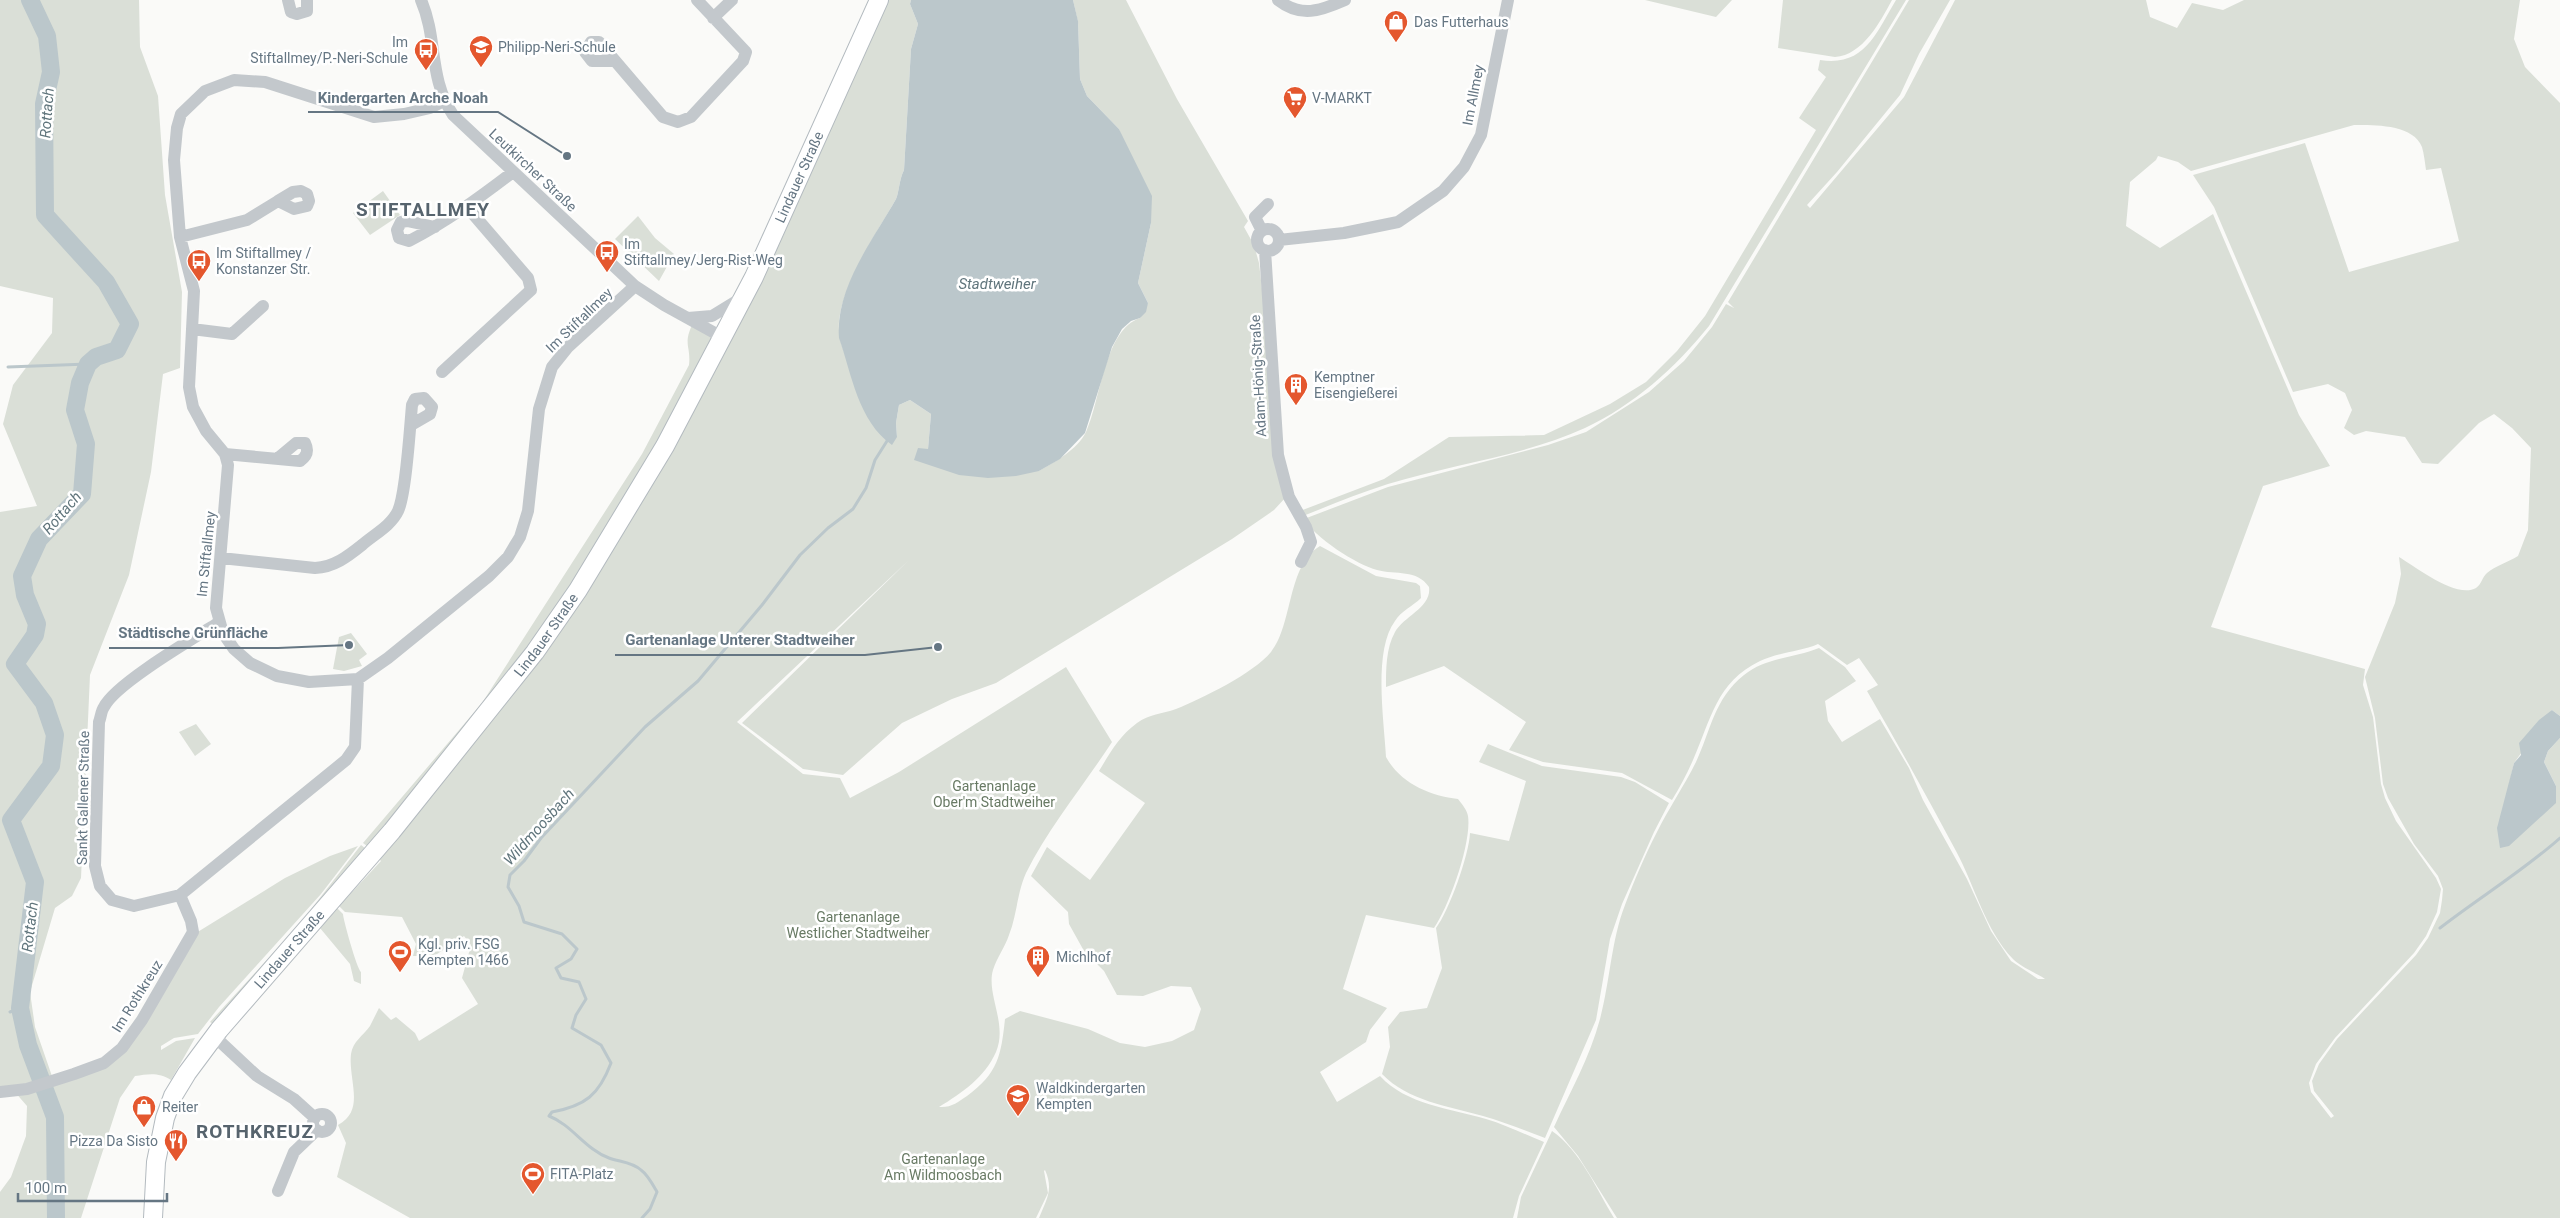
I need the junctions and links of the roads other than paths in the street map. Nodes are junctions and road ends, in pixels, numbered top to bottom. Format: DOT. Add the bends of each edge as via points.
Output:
graph roads {
  1 [pos="288,0"];
  2 [pos="307,0"];
  3 [pos="421,0"];
  4 [pos="697,0"];
  5 [pos="732,0"];
  6 [pos="878,0"];
  7 [pos="1278,0"];
  8 [pos="1345,0"];
  9 [pos="1508,0"];
  10 [pos="713,18"];
  11 [pos="613,61"];
  12 [pos="444,101"];
  13 [pos="513,172"];
  14 [pos="278,201"];
  15 [pos="1268,204"];
  16 [pos="467,207"];
  17 [pos="435,227"];
  18 [pos="1262,231"];
  19 [pos="180,237"];
  20 [pos="1279,240"];
  21 [pos="1265,250"];
  22 [pos="635,286"];
  23 [pos="743,297"];
  24 [pos="263,306"];
  25 [pos="688,318"];
  26 [pos="192,329"];
  27 [pos="722,337"];
  28 [pos="442,372"];
  29 [pos="410,425"];
  30 [pos="225,454"];
  31 [pos="278,458"];
  32 [pos="220,558"];
  33 [pos="1301,562"];
  34 [pos="218,623"];
  35 [pos="358,679"];
  36 [pos="180,895"];
  37 [pos="214,1036"];
  38 [pos="0,1092"];
  39 [pos="278,1191"];
  40 [pos="153,1218"];
  1 -- 2 [label="street" via="291,12 297,14 308,12"];
  3 -- 12 [label="street, Leutkircher Straße" via="430,28 434,67"];
  4 -- 10 [label="street"];
  5 -- 10 [label="street"];
  6 -- 23 [label="main road, Lindauer Straße"];
  7 -- 8 [label="street" via="1290,10 1307,12"];
  9 -- 20 [label="street, Im Allmey" via="1481,135 1464,167 1443,191 1398,222 1344,233"];
  10 -- 11 [label="street" via="746,52 742,61 691,117 678,122 663,117"];
  12 -- 13 [label="street, Leutkircher Straße" via="464,127"];
  12 -- 19 [label="street" via="404,114 374,117 265,82 234,80 217,84 181,114 177,128 174,160"];
  13 -- 16 [label="street"];
  13 -- 22 [label="street, Leutkircher Straße"];
  14 -- 19 [label="street" via="247,220"];
  15 -- 18 [label="street" via="1255,217"];
  16 -- 17 [label="street"];
  16 -- 28 [label="street" via="528,278 531,290"];
  18 -- 20 [label="street" via="1272,229"];
  18 -- 21 [label="street" via="1257,240 1259,247"];
  19 -- 26 [label="street" via="194,291"];
  20 -- 21 [label="street, Im Allmey" via="1275,249"];
  21 -- 33 [label="street, Adam-Hönig-Straße" via="1278,455 1289,498 1311,542"];
  22 -- 25 [label="street, Leutkircher Straße"];
  22 -- 35 [label="street, Im Stiftallmey" via="568,347 552,367 539,409 528,511 520,537 508,557 475,588"];
  23 -- 25 [label="street" via="712,316"];
  23 -- 27 [label="main road, Lindauer Straße"];
  24 -- 26 [label="street" via="232,334"];
  25 -- 27 [label="street, Leutkircher Straße"];
  26 -- 30 [label="street" via="188,387 193,407 206,431"];
  27 -- 37 [label="main road, Lindauer Straße" via="665,446 578,590 535,652 392,831"];
  29 -- 32 [label="street" via="397,512 348,557 328,567 315,568"];
  30 -- 31 [label="street"];
  30 -- 32 [label="street, Im Stiftallmey" via="228,476"];
  32 -- 34 [label="street, Im Stiftallmey"];
  34 -- 35 [label="street, Im Stiftallmey" via="234,649 277,676 309,682"];
  34 -- 36 [label="street, Sankt Gallener Straße" via="178,647 113,695 104,706 99,722 95,866 100,886 112,900 134,906"];
  35 -- 36 [label="street, Sankt Gallener Straße" via="355,747 346,760"];
  36 -- 38 [label="street, Im Rothkreuz" via="193,932 122,1048 104,1063 74,1074 27,1089"];
  37 -- 39 [label="street" via="257,1076 294,1099 316,1124 294,1152"];
  37 -- 40 [label="main road, Lindauer Straße" via="173,1096 165,1118 156,1162"];
}
